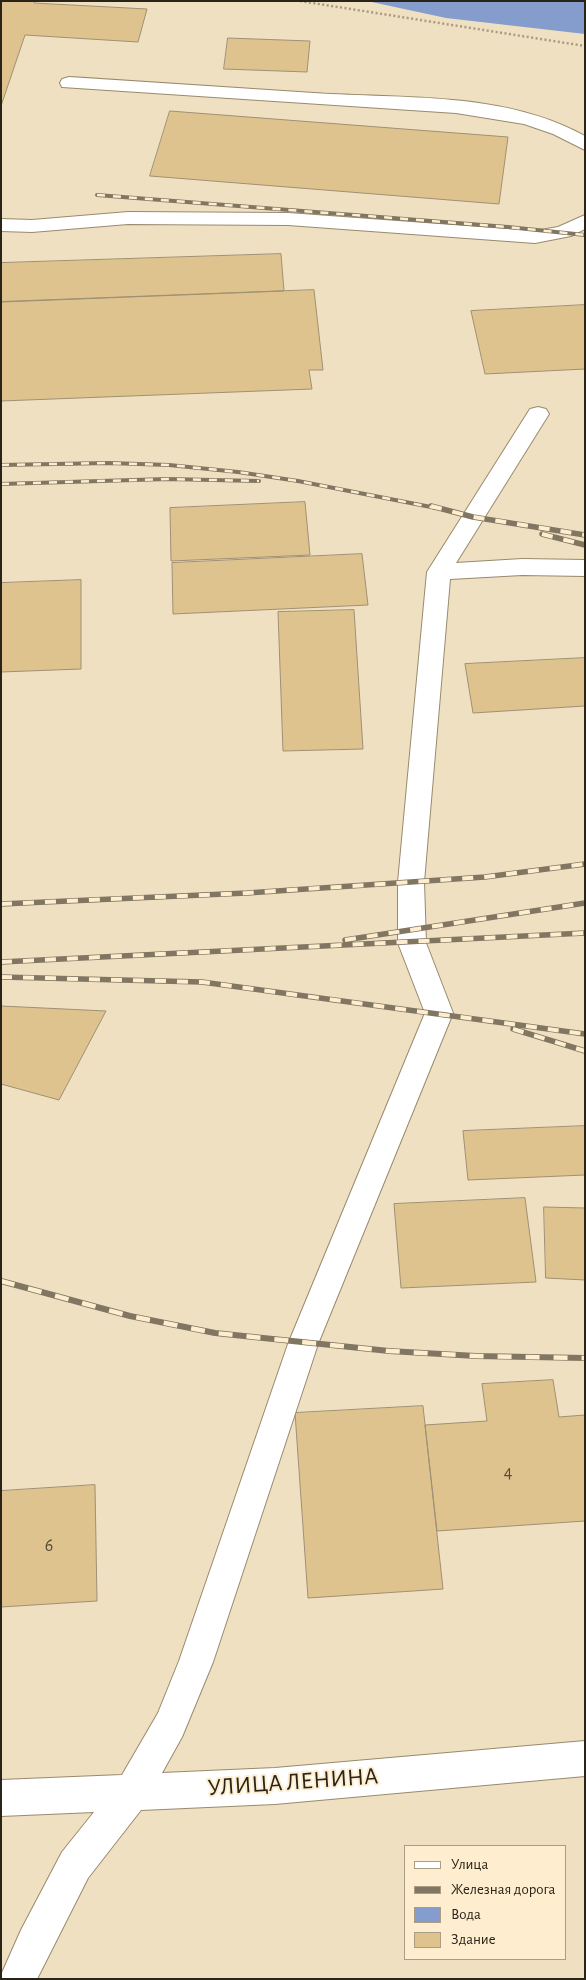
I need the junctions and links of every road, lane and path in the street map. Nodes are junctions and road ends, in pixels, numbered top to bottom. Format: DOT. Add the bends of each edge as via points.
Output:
graph roads {
  1 [pos="300,1"];
  2 [pos="585,46"];
  3 [pos="70,83"];
  4 [pos="585,144"];
  5 [pos="585,221"];
  6 [pos="1,225"];
  7 [pos="538,414"];
  8 [pos="585,568"];
  9 [pos="439,572"];
  10 [pos="585,1758"];
  11 [pos="133,1791"];
  12 [pos="1,1798"];
  13 [pos="18,1979"];
  1 -- 2 [label="path"];
  3 -- 4 [label="street" via="492,112 547,125 567,132"];
  5 -- 6 [label="street" via="564,232 535,237 288,219 128,218 32,226"];
  7 -- 9 [label="street"];
  8 -- 9 [label="street" via="522,567"];
  9 -- 11 [label="street" via="411,882 410,931 439,1013 303,1344 196,1662 170,1724"];
  10 -- 11 [label="street, УЛИЦА ЛЕНИНА" via="275,1786"];
  11 -- 12 [label="street, УЛИЦА ЛЕНИНА"];
  11 -- 13 [label="street" via="75,1865"];
}
